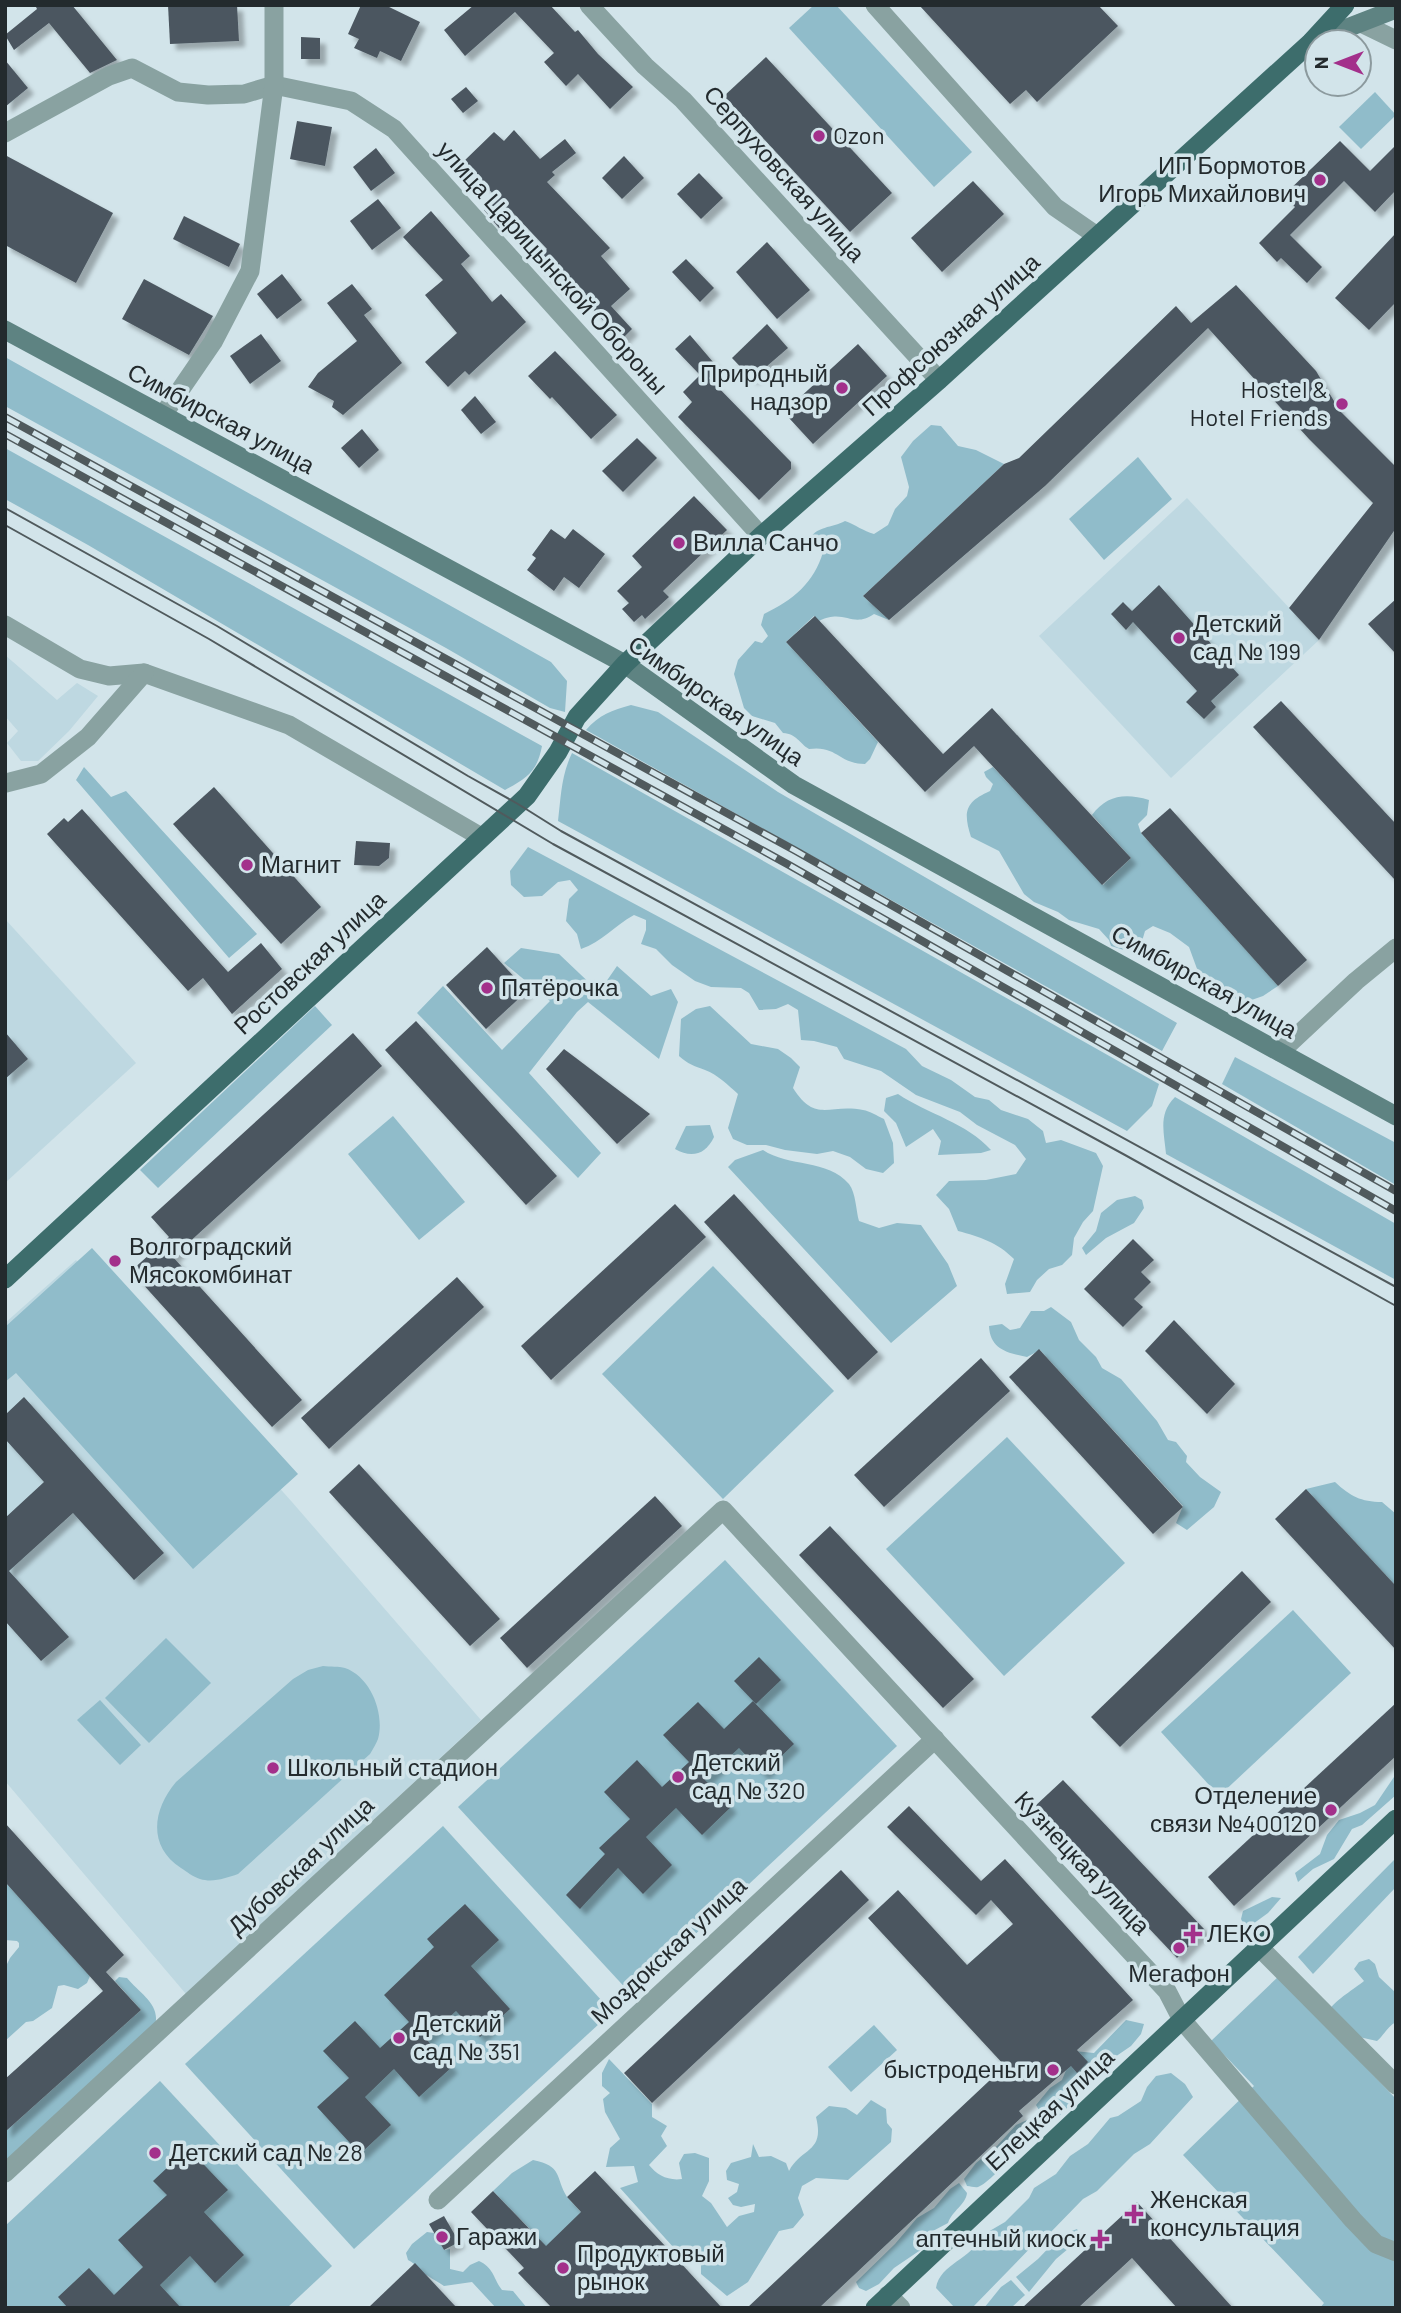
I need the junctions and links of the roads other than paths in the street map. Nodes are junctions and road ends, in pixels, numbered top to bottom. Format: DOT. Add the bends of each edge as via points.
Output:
graph roads {
  1 [pos="274,5"];
  2 [pos="589,5"];
  3 [pos="875,5"];
  4 [pos="1345,5"];
  5 [pos="1396,9"];
  6 [pos="1361,23"];
  7 [pos="1324,28"];
  8 [pos="1348,28"];
  9 [pos="1396,40"];
  10 [pos="1303,49"];
  11 [pos="274,85"];
  12 [pos="5,134"];
  13 [pos="1097,236"];
  14 [pos="5,330"];
  15 [pos="939,380"];
  16 [pos="163,415"];
  17 [pos="761,536"];
  18 [pos="5,625"];
  19 [pos="625,664"];
  20 [pos="145,673"];
  21 [pos="6,783"];
  22 [pos="481,837"];
  23 [pos="1396,948"];
  24 [pos="1280,1052"];
  25 [pos="1396,1116"];
  26 [pos="5,1279"];
  27 [pos="723,1510"];
  28 [pos="934,1739"];
  29 [pos="1396,1819"];
  30 [pos="1258,1946"];
  31 [pos="1182,2020"];
  32 [pos="1396,2085"];
  33 [pos="5,2173"];
  34 [pos="438,2200"];
  35 [pos="1396,2252"];
  36 [pos="888,2303"];
  1 -- 11 [label="street"];
  2 -- 15 [label="street, Серпуховская улица" via="683,100"];
  3 -- 13 [label="street" via="1055,206"];
  4 -- 7 [label="main road, Профсоюзная улица"];
  5 -- 6 [label="main road, Профсоюзная улица"];
  6 -- 8 [label="main road, Профсоюзная улица"];
  6 -- 9 [label="street"];
  10 -- 13 [label="main road, Профсоюзная улица"];
  11 -- 12 [label="street" via="244,94 178,92 132,68 109,76"];
  11 -- 16 [label="street" via="250,271 213,342"];
  11 -- 17 [label="street, улица Царицынской Обороны" via="351,101 394,130"];
  13 -- 15 [label="main road, Профсоюзная улица"];
  14 -- 16 [label="main road, Симбирская улица"];
  15 -- 17 [label="main road, Профсоюзная улица"];
  16 -- 19 [label="main road, Симбирская улица"];
  17 -- 19 [label="main road, Профсоюзная улица"];
  18 -- 20 [label="street" via="80,669 109,676"];
  19 -- 22 [label="main road, Ростовская улица" via="577,717 527,796"];
  19 -- 24 [label="main road, Симбирская улица" via="794,785"];
  20 -- 21 [label="street" via="88,737 41,774"];
  20 -- 22 [label="street" via="289,725"];
  22 -- 26 [label="main road, Ростовская улица"];
  23 -- 24 [label="street"];
  24 -- 25 [label="main road, Симбирская улица"];
  27 -- 28 [label="street, Кузнецкая улица"];
  27 -- 33 [label="street, Дубовская улица"];
  28 -- 31 [label="street, Кузнецкая улица" via="1167,1992"];
  28 -- 34 [label="street, Моздокская улица"];
  29 -- 30 [label="main road, Елецкая улица"];
  30 -- 31 [label="main road, Елецкая улица"];
  30 -- 32 [label="street"];
  31 -- 35 [label="street, Кузнецкая улица" via="1353,2220 1376,2244"];
  31 -- 36 [label="main road, Елецкая улица"];
}
